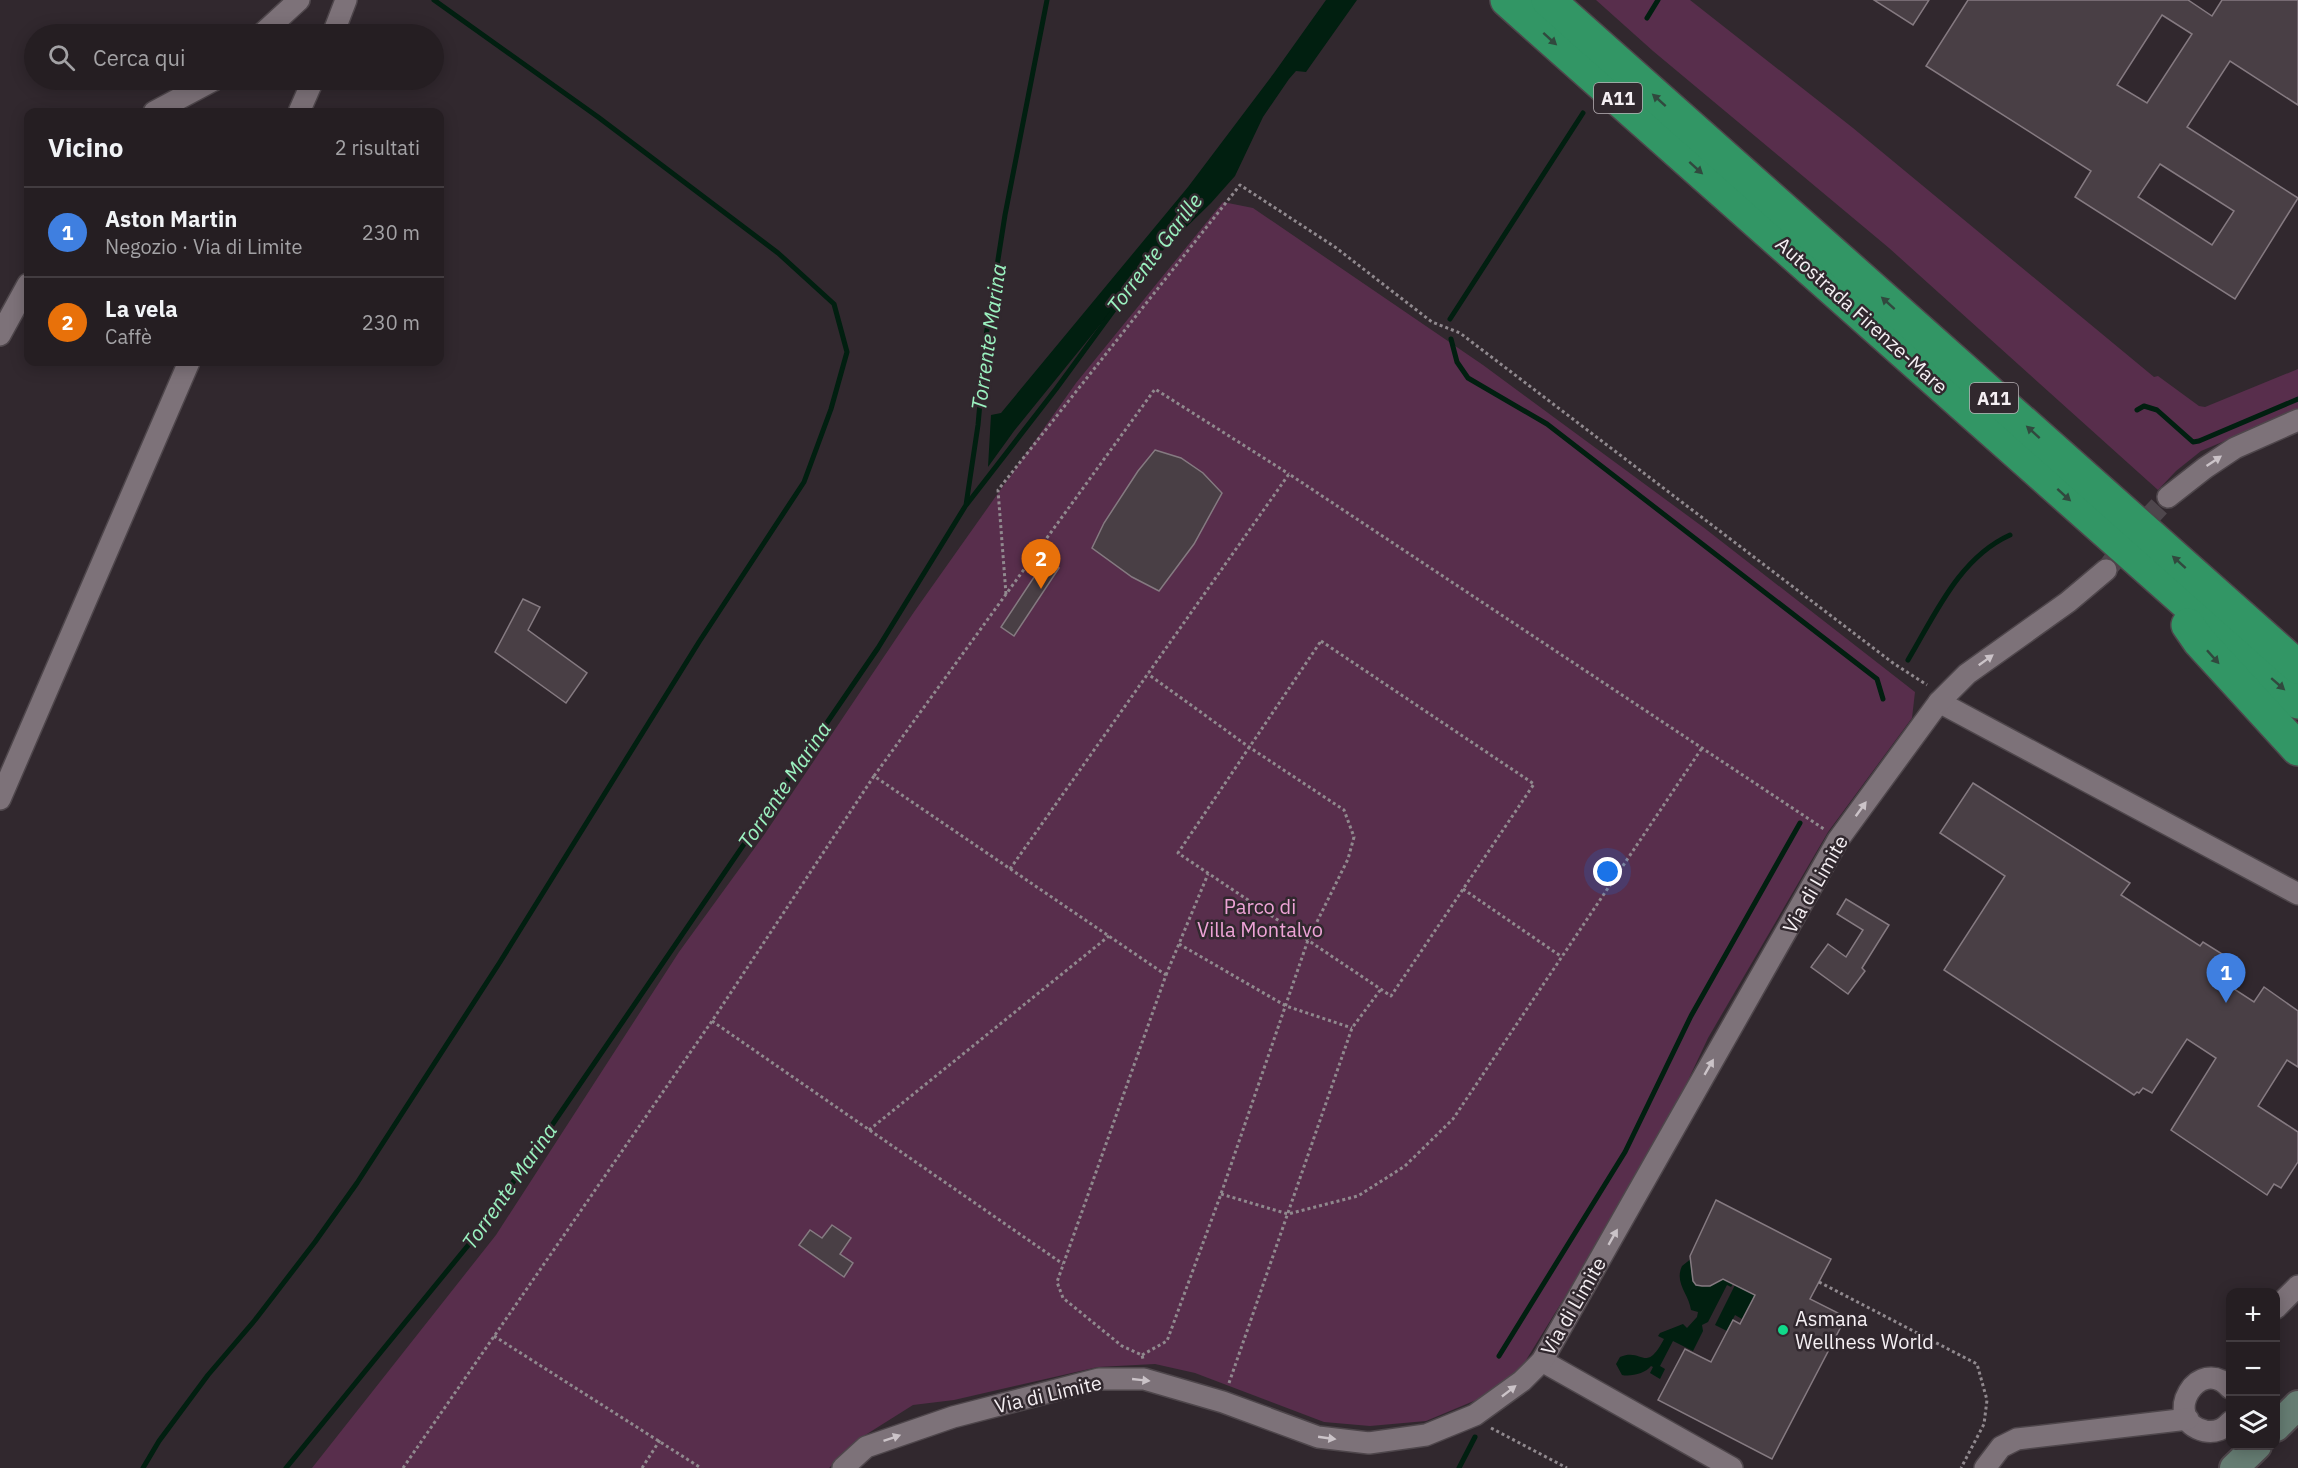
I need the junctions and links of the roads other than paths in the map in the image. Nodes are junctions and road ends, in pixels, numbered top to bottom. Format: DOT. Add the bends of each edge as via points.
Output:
graph roads {
  1 [pos="299,0"];
  2 [pos="346,0"];
  3 [pos="1507,0"];
  4 [pos="1548,0"];
  5 [pos="273,24"];
  6 [pos="337,24"];
  7 [pos="198,90"];
  8 [pos="308,90"];
  9 [pos="163,108"];
  10 [pos="300,108"];
  11 [pos="24,291"];
  12 [pos="0,335"];
  13 [pos="187,366"];
  14 [pos="2298,420"];
  15 [pos="2168,497"];
  16 [pos="2106,570"];
  17 [pos="2155,576"];
  18 [pos="2298,667"];
  19 [pos="1939,702"];
  20 [pos="2298,702"];
  21 [pos="2298,749"];
  22 [pos="0,799"];
  23 [pos="2298,894"];
  24 [pos="2298,1286"];
  25 [pos="2280,1304"];
  26 [pos="1542,1361"];
  27 [pos="2226,1378"];
  28 [pos="2298,1405"];
  29 [pos="2188,1419"];
  30 [pos="2280,1423"];
  31 [pos="2226,1425"];
  32 [pos="2254,1450"];
  33 [pos="843,1468"];
  34 [pos="1732,1468"];
  35 [pos="1985,1468"];
  36 [pos="2234,1468"];
  1 -- 5 [label="street"];
  2 -- 6 [label="street"];
  3 -- 17 [label="highway, Autostrada Firenze-Mare / A11, one-way"];
  18 -- 4 [label="highway, Autostrada Firenze-Mare / A11, one-way"];
  7 -- 9 [label="street"];
  8 -- 10 [label="street"];
  11 -- 12 [label="street"];
  13 -- 22 [label="street"];
  15 -- 14 [label="street, one-way" via="2235,448"];
  19 -- 16 [label="street, Via di Limite, one-way" via="1967,674"];
  17 -- 20 [label="highway, Autostrada Firenze-Mare / A11, one-way"];
  17 -- 21 [label="highway, one-way" via="2199,642"];
  19 -- 23 [label="street"];
  26 -- 19 [label="street, Via di Limite, one-way" via="1838,840"];
  24 -- 25 [label="street"];
  33 -- 26 [label="street, Via di Limite, one-way" via="866,1447 953,1417 1099,1379 1144,1378 1318,1437 1369,1443 1426,1435 1475,1415 1522,1381"];
  26 -- 34 [label="street"];
  27 -- 29 [label="street" via="2203,1379 2190,1388 2184,1403"];
  28 -- 30 [label="main road"];
  29 -- 31 [label="street" via="2194,1426 2211,1432"];
  29 -- 35 [label="street" via="2017,1439 2001,1447"];
  32 -- 36 [label="main road"];
}
